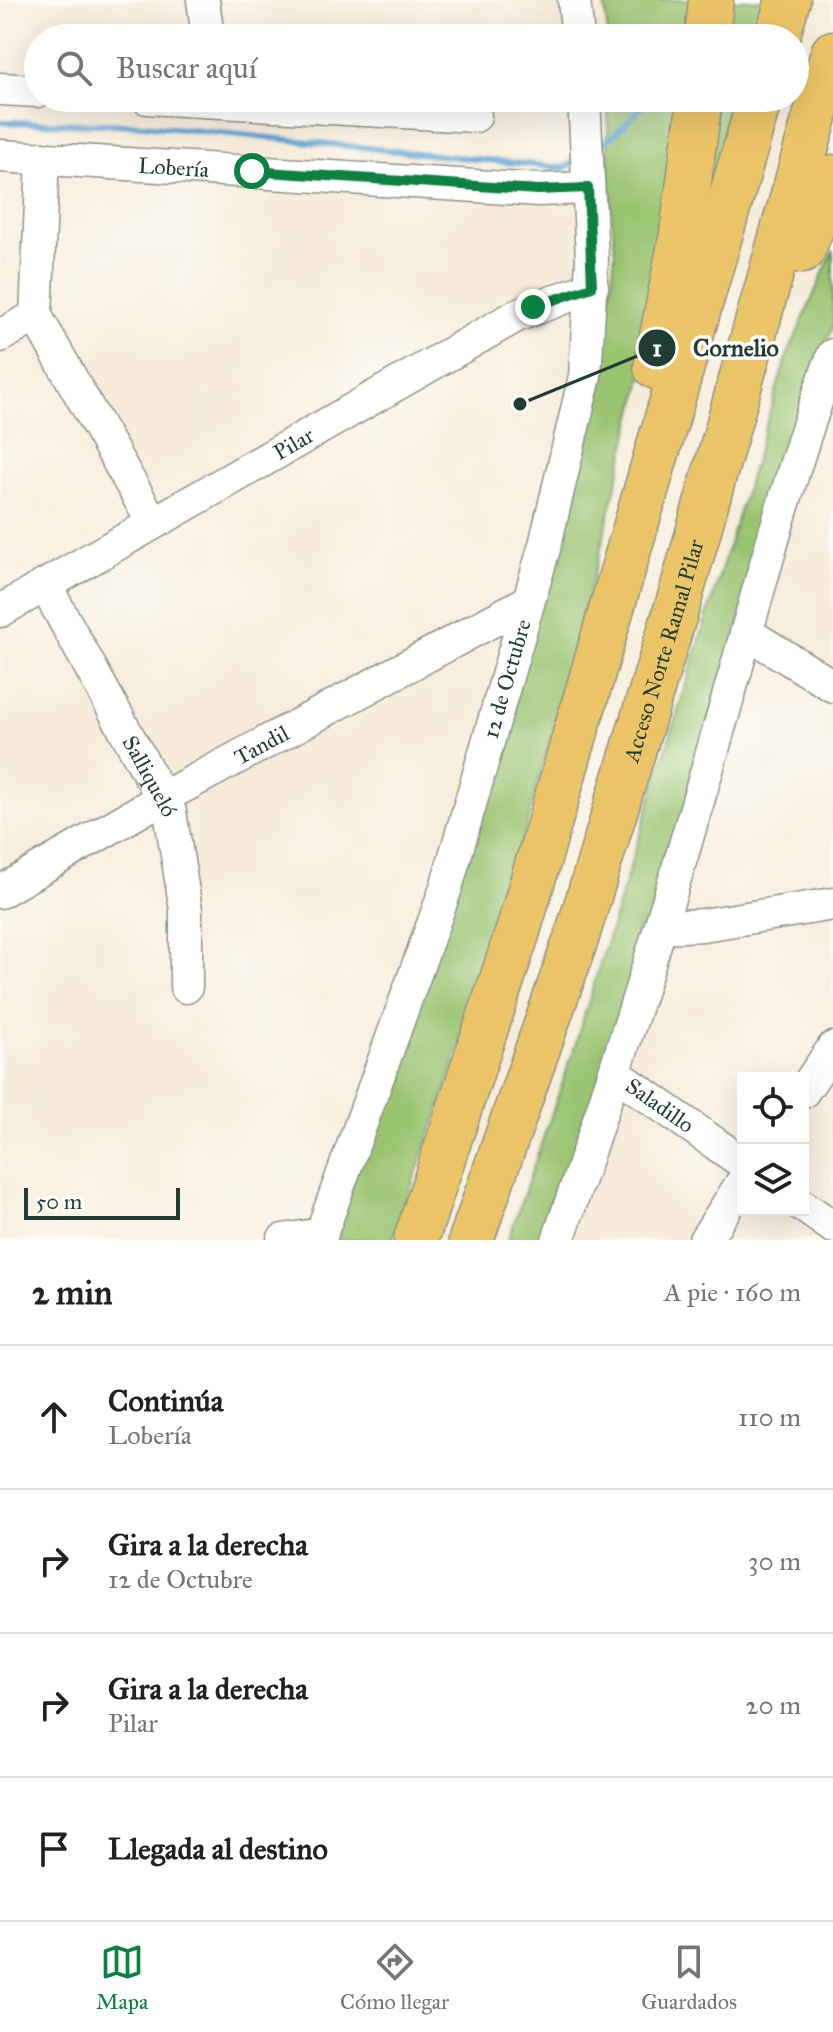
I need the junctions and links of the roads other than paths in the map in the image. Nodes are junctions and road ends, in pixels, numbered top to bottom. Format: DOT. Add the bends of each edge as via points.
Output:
graph roads {
  1 [pos="203,0"];
  2 [pos="574,0"];
  3 [pos="711,0"];
  4 [pos="788,0"];
  5 [pos="206,24"];
  6 [pos="577,24"];
  7 [pos="708,24"];
  8 [pos="781,24"];
  9 [pos="833,53"];
  10 [pos="0,89"];
  11 [pos="24,90"];
  12 [pos="410,112"];
  13 [pos="585,112"];
  14 [pos="698,112"];
  15 [pos="756,112"];
  16 [pos="475,116"];
  17 [pos="0,156"];
  18 [pos="43,158"];
  19 [pos="833,177"];
  20 [pos="587,178"];
  21 [pos="592,287"];
  22 [pos="36,316"];
  23 [pos="0,336"];
  24 [pos="833,355"];
  25 [pos="824,414"];
  26 [pos="153,523"];
  27 [pos="45,585"];
  28 [pos="680,597"];
  29 [pos="527,602"];
  30 [pos="0,611"];
  31 [pos="747,633"];
  32 [pos="601,652"];
  33 [pos="833,686"];
  34 [pos="164,797"];
  35 [pos="0,892"];
  36 [pos="833,904"];
  37 [pos="662,927"];
  38 [pos="186,987"];
  39 [pos="833,1048"];
  40 [pos="616,1074"];
  41 [pos="809,1083"];
  42 [pos="737,1159"];
  43 [pos="737,1190"];
  44 [pos="809,1210"];
  45 [pos="833,1227"];
  46 [pos="320,1237"];
  47 [pos="283,1240"];
  48 [pos="416,1240"];
  49 [pos="471,1240"];
  50 [pos="558,1240"];
  51 [pos="705,1240"];
  1 -- 5 [label="street"];
  2 -- 6 [label="street"];
  3 -- 7 [label="highway"];
  4 -- 8 [label="highway"];
  9 -- 28 [label="highway, Acceso Norte Ramal Pilar"];
  10 -- 11 [label="street"];
  12 -- 16 [label="street"];
  13 -- 20 [label="street, 12 de Octubre"];
  14 -- 32 [label="highway" via="682,234"];
  15 -- 32 [label="highway"];
  17 -- 18 [label="street, Lobería"];
  18 -- 20 [label="street, Lobería" via="508,189"];
  18 -- 22 [label="street"];
  19 -- 28 [label="highway" via="794,268"];
  20 -- 21 [label="street, 12 de Octubre"];
  21 -- 26 [label="street, Pilar" via="516,316"];
  21 -- 29 [label="street, 12 de Octubre" via="585,376"];
  22 -- 23 [label="street"];
  22 -- 26 [label="street"];
  24 -- 25 [label="street"];
  25 -- 31 [label="street"];
  26 -- 27 [label="street, Pilar"];
  27 -- 30 [label="street, Pilar"];
  27 -- 34 [label="street, Salliqueló"];
  28 -- 49 [label="highway, Acceso Norte Ramal Pilar" via="577,936"];
  29 -- 34 [label="street, Tandil"];
  29 -- 46 [label="street, 12 de Octubre" via="445,891"];
  31 -- 33 [label="street"];
  31 -- 37 [label="street"];
  32 -- 48 [label="highway" via="518,931"];
  34 -- 35 [label="street, Tandil"];
  34 -- 38 [label="street, Salliqueló" via="184,891"];
  36 -- 37 [label="street"];
  37 -- 40 [label="street"];
  39 -- 41 [label="street"];
  40 -- 42 [label="street, Saladillo"];
  40 -- 50 [label="street"];
  43 -- 51 [label="street"];
  44 -- 45 [label="street"];
  46 -- 47 [label="street"];
}
